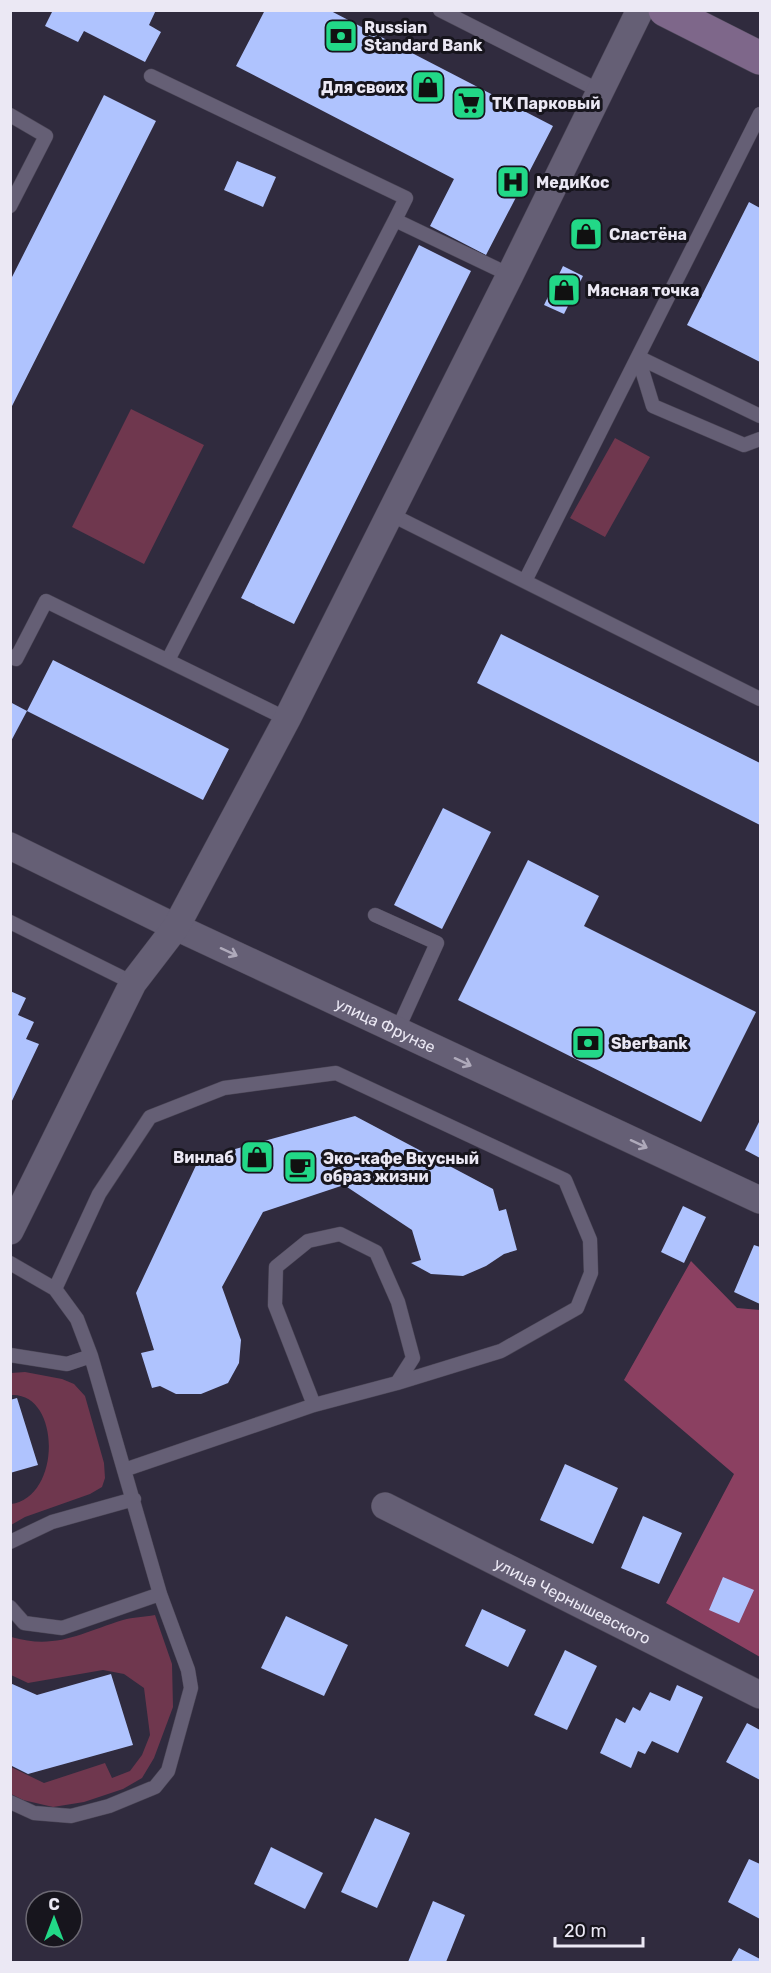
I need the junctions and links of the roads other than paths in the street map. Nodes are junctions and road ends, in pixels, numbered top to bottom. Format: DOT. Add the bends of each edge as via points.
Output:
graph roads {
  1 [pos="440,10"];
  2 [pos="640,10"];
  3 [pos="665,10"];
  4 [pos="760,58"];
  5 [pos="151,76"];
  6 [pos="600,91"];
  7 [pos="760,114"];
  8 [pos="10,115"];
  9 [pos="10,206"];
  10 [pos="395,220"];
  11 [pos="510,275"];
  12 [pos="638,357"];
  13 [pos="760,416"];
  14 [pos="760,439"];
  15 [pos="390,514"];
  16 [pos="525,581"];
  17 [pos="10,656"];
  18 [pos="168,660"];
  19 [pos="760,699"];
  20 [pos="287,719"];
  21 [pos="10,846"];
  22 [pos="375,915"];
  23 [pos="10,922"];
  24 [pos="176,927"];
  25 [pos="133,983"];
  26 [pos="397,1031"];
  27 [pos="760,1200"];
  28 [pos="10,1231"];
  29 [pos="10,1263"];
  30 [pos="55,1289"];
  31 [pos="10,1355"];
  32 [pos="91,1356"];
  33 [pos="397,1383"];
  34 [pos="314,1405"];
  35 [pos="124,1470"];
  36 [pos="134,1499"];
  37 [pos="385,1506"];
  38 [pos="10,1542"];
  39 [pos="160,1594"];
  40 [pos="10,1607"];
  41 [pos="760,1695"];
  42 [pos="10,1802"];
  1 -- 6 [label="lane"];
  2 -- 6 [label="street"];
  3 -- 4 [label="main road"];
  5 -- 10 [label="lane" via="406,198"];
  6 -- 11 [label="street"];
  7 -- 12 [label="lane"];
  8 -- 9 [label="lane" via="46,136"];
  10 -- 11 [label="lane"];
  10 -- 18 [label="lane"];
  11 -- 15 [label="street"];
  12 -- 13 [label="lane"];
  12 -- 14 [label="lane" via="654,406 744,446"];
  12 -- 16 [label="lane"];
  15 -- 16 [label="lane"];
  15 -- 20 [label="street"];
  16 -- 19 [label="lane"];
  17 -- 18 [label="lane" via="16,659 46,601"];
  18 -- 20 [label="lane"];
  20 -- 24 [label="street"];
  21 -- 24 [label="street, улица Фрунзе"];
  22 -- 26 [label="lane" via="437,942"];
  23 -- 25 [label="lane"];
  24 -- 25 [label="street"];
  24 -- 26 [label="street, улица Фрунзе, one-way"];
  25 -- 28 [label="street"];
  26 -- 27 [label="street, улица Фрунзе, one-way"];
  29 -- 30 [label="lane"];
  30 -- 32 [label="lane" via="77,1319"];
  30 -- 33 [label="lane" via="99,1194 150,1117 224,1088 336,1073 564,1180 590,1239 591,1273 577,1308 501,1351"];
  31 -- 32 [label="lane" via="67,1364"];
  32 -- 35 [label="lane"];
  33 -- 34 [label="lane"];
  33 -- 34 [label="lane" via="413,1358 398,1302 376,1252 340,1234 308,1241 276,1267 275,1305"];
  34 -- 35 [label="lane"];
  35 -- 36 [label="lane"];
  36 -- 38 [label="lane" via="52,1522"];
  36 -- 39 [label="lane"];
  37 -- 41 [label="street, улица Чернышевского"];
  39 -- 40 [label="lane" via="62,1628 24,1623"];
  39 -- 42 [label="lane" via="191,1688 168,1771 155,1786 109,1806 71,1816 34,1813"];
}
